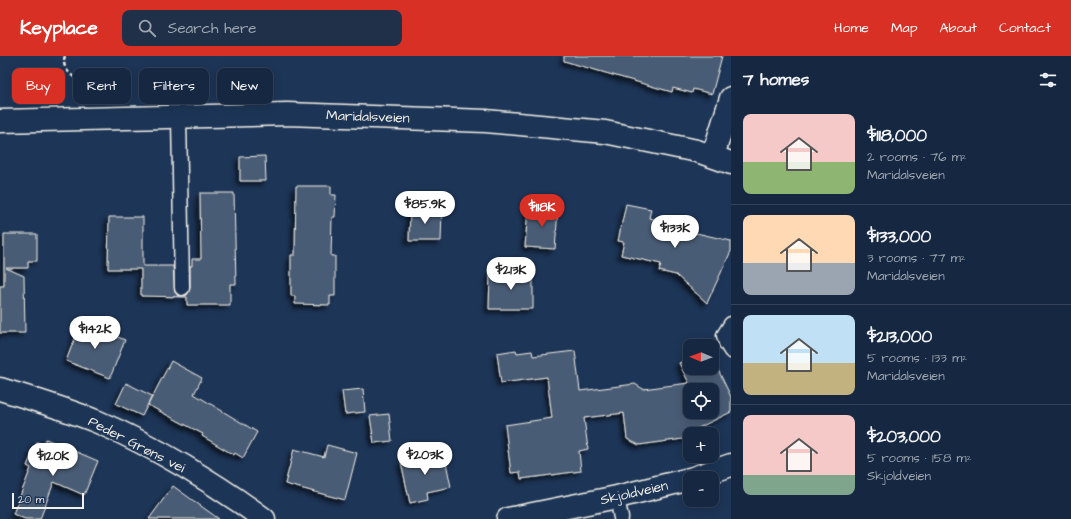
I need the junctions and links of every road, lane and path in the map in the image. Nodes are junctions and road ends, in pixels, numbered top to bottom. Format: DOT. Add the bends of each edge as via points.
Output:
graph roads {
  1 [pos="65,56"];
  2 [pos="73,76"];
  3 [pos="731,98"];
  4 [pos="179,117"];
  5 [pos="0,121"];
  6 [pos="722,159"];
  7 [pos="182,288"];
  8 [pos="731,324"];
  9 [pos="731,351"];
  10 [pos="0,389"];
  11 [pos="731,465"];
  12 [pos="713,471"];
  13 [pos="683,481"];
  14 [pos="264,519"];
  15 [pos="508,519"];
  1 -- 2 [label="path" via="64,64"];
  3 -- 6 [label="main road"];
  4 -- 5 [label="main road, Maridalsveien"];
  4 -- 6 [label="main road, Maridalsveien" via="287,114 486,120 605,132"];
  4 -- 7 [label="lane"];
  8 -- 9 [label="lane" via="724,335"];
  10 -- 14 [label="main road, Peder Grøns vei" via="99,422 142,443"];
  11 -- 12 [label="main road, Skjoldveien"];
  13 -- 15 [label="main road, Skjoldveien" via="619,508"];
}
